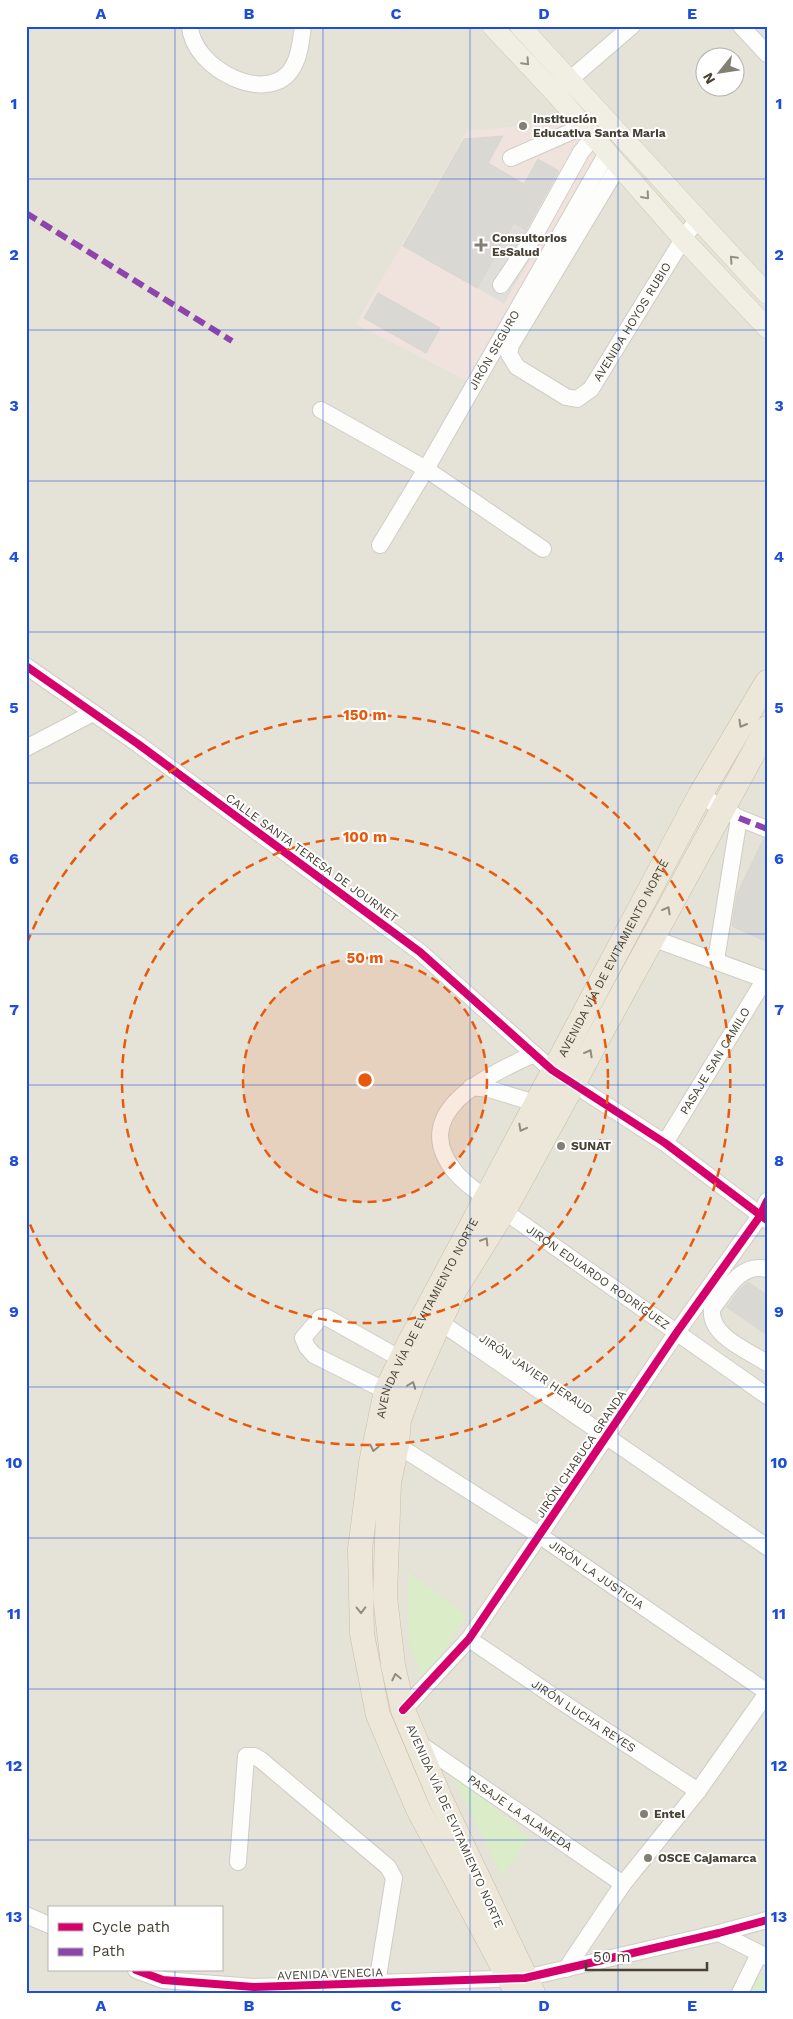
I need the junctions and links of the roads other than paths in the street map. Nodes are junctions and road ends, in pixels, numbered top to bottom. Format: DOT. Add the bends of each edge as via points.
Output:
graph roads {
  1 [pos="190,26"];
  2 [pos="303,26"];
  3 [pos="492,26"];
  4 [pos="520,26"];
  5 [pos="632,26"];
  6 [pos="741,26"];
  7 [pos="767,54"];
  8 [pos="562,86"];
  9 [pos="591,125"];
  10 [pos="511,158"];
  11 [pos="613,159"];
  12 [pos="697,220"];
  13 [pos="683,238"];
  14 [pos="501,285"];
  15 [pos="767,294"];
  16 [pos="767,328"];
  17 [pos="321,410"];
  18 [pos="426,469"];
  19 [pos="380,545"];
  20 [pos="543,549"];
  21 [pos="26,666"];
  22 [pos="767,682"];
  23 [pos="93,713"];
  24 [pos="767,728"];
  25 [pos="26,748"];
  26 [pos="700,795"];
  27 [pos="731,813"];
  28 [pos="767,829"];
  29 [pos="652,938"];
  30 [pos="716,960"];
  31 [pos="766,980"];
  32 [pos="534,1054"];
  33 [pos="552,1070"];
  34 [pos="572,1083"];
  35 [pos="471,1087"];
  36 [pos="535,1102"];
  37 [pos="665,1143"];
  38 [pos="495,1204"];
  39 [pos="764,1212"];
  40 [pos="767,1269"];
  41 [pos="440,1322"];
  42 [pos="677,1332"];
  43 [pos="401,1359"];
  44 [pos="767,1363"];
  45 [pos="386,1392"];
  46 [pos="767,1396"];
  47 [pos="607,1436"];
  48 [pos="396,1445"];
  49 [pos="539,1535"];
  50 [pos="767,1547"];
  51 [pos="468,1639"];
  52 [pos="767,1692"];
  53 [pos="404,1710"];
  54 [pos="417,1742"];
  55 [pos="698,1791"];
  56 [pos="238,1862"];
  57 [pos="623,1884"];
  58 [pos="26,1915"];
  59 [pos="767,1920"];
  60 [pos="48,1925"];
  61 [pos="720,1933"];
  62 [pos="763,1956"];
  63 [pos="566,1969"];
  64 [pos="139,1972"];
  65 [pos="377,1983"];
  66 [pos="160,1986"];
  67 [pos="454,1987"];
  68 [pos="517,1987"];
  69 [pos="740,1993"];
  1 -- 2 [label="street" via="196,49 210,64 237,81 271,84 293,68"];
  3 -- 8 [label="main road, one-way"];
  4 -- 8 [label="main road"];
  5 -- 8 [label="street"];
  6 -- 7 [label="street"];
  8 -- 9 [label="main road"];
  9 -- 10 [label="street"];
  9 -- 11 [label="main road"];
  9 -- 12 [label="main road"];
  9 -- 14 [label="street" via="581,152 536,233"];
  11 -- 13 [label="main road, one-way"];
  11 -- 13 [label="street, AVENIDA HOYOS RUBIO" via="510,345 509,354 518,368 566,397 577,399 585,394"];
  11 -- 18 [label="street, JIRÓN SEGURO"];
  12 -- 13 [label="street, AVENIDA HOYOS RUBIO"];
  15 -- 12 [label="main road, one-way"];
  13 -- 16 [label="main road"];
  17 -- 18 [label="street"];
  18 -- 19 [label="street, JIRÓN SEGURO"];
  18 -- 20 [label="street"];
  21 -- 23 [label="street, CALLE SANTA TERESA DE JOURNET"];
  22 -- 26 [label="highway, AVENIDA VÍA DE EVITAMIENTO NORTE, one-way"];
  23 -- 25 [label="street"];
  23 -- 32 [label="street, CALLE SANTA TERESA DE JOURNET" via="420,952"];
  24 -- 27 [label="highway, AVENIDA VÍA DE EVITAMIENTO NORTE"];
  26 -- 27 [label="street"];
  26 -- 33 [label="highway, AVENIDA VÍA DE EVITAMIENTO NORTE"];
  27 -- 28 [label="street"];
  29 -- 27 [label="highway, AVENIDA VÍA DE EVITAMIENTO NORTE, one-way"];
  27 -- 30 [label="street"];
  29 -- 30 [label="street"];
  34 -- 29 [label="highway, AVENIDA VÍA DE EVITAMIENTO NORTE, one-way"];
  30 -- 31 [label="street"];
  31 -- 37 [label="street, PASAJE SAN CAMILO"];
  32 -- 33 [label="street, CALLE SANTA TERESA DE JOURNET"];
  32 -- 35 [label="street, JIRÓN EDUARDO RODRÍGUEZ"];
  33 -- 34 [label="street, CALLE SANTA TERESA DE JOURNET"];
  33 -- 36 [label="highway, AVENIDA VÍA DE EVITAMIENTO NORTE"];
  34 -- 37 [label="street, CALLE SANTA TERESA DE JOURNET"];
  34 -- 38 [label="highway, AVENIDA VÍA DE EVITAMIENTO NORTE"];
  35 -- 36 [label="street"];
  35 -- 38 [label="street, JIRÓN EDUARDO RODRÍGUEZ" via="454,1102 445,1118 440,1134 443,1149 456,1174"];
  36 -- 38 [label="highway, AVENIDA VÍA DE EVITAMIENTO NORTE, one-way"];
  37 -- 39 [label="street, CALLE SANTA TERESA DE JOURNET"];
  41 -- 38 [label="highway, AVENIDA VÍA DE EVITAMIENTO NORTE, one-way"];
  38 -- 42 [label="street, JIRÓN EDUARDO RODRÍGUEZ"];
  38 -- 43 [label="highway, AVENIDA VÍA DE EVITAMIENTO NORTE"];
  39 -- 42 [label="street, JIRÓN CHABUCA GRANDA"];
  40 -- 44 [label="street" via="750,1269 739,1274 712,1309 714,1326 720,1334"];
  41 -- 47 [label="street, JIRÓN JAVIER HERAUD"];
  48 -- 41 [label="highway, AVENIDA VÍA DE EVITAMIENTO NORTE, one-way" via="399,1420"];
  42 -- 46 [label="street, JIRÓN EDUARDO RODRÍGUEZ"];
  42 -- 47 [label="street, JIRÓN CHABUCA GRANDA"];
  43 -- 45 [label="highway, AVENIDA VÍA DE EVITAMIENTO NORTE"];
  43 -- 45 [label="street" via="326,1317 320,1318 303,1338 314,1355"];
  45 -- 68 [label="highway, AVENIDA VÍA DE EVITAMIENTO NORTE, one-way" via="371,1462 360,1548 362,1634 378,1715 418,1809"];
  47 -- 49 [label="street, JIRÓN CHABUCA GRANDA"];
  47 -- 50 [label="street, JIRÓN JAVIER HERAUD"];
  48 -- 49 [label="street, JIRÓN LA JUSTICIA"];
  53 -- 48 [label="highway, AVENIDA VÍA DE EVITAMIENTO NORTE, one-way" via="385,1596 389,1482"];
  49 -- 51 [label="street, JIRÓN CHABUCA GRANDA"];
  49 -- 52 [label="street, JIRÓN LA JUSTICIA"];
  51 -- 53 [label="street, JIRÓN CHABUCA GRANDA"];
  51 -- 55 [label="street, JIRÓN LUCHA REYES"];
  52 -- 55 [label="street"];
  53 -- 54 [label="highway, AVENIDA VÍA DE EVITAMIENTO NORTE"];
  54 -- 57 [label="street, PASAJE LA ALAMEDA"];
  54 -- 68 [label="highway, AVENIDA VÍA DE EVITAMIENTO NORTE"];
  55 -- 57 [label="street"];
  56 -- 65 [label="street" via="246,1756 254,1756 388,1867 394,1878"];
  57 -- 63 [label="street"];
  58 -- 60 [label="street"];
  59 -- 61 [label="street, AVENIDA VENECIA"];
  61 -- 62 [label="street"];
  61 -- 63 [label="street, AVENIDA VENECIA"];
  62 -- 69 [label="street"];
  63 -- 68 [label="street, AVENIDA VENECIA"];
  64 -- 66 [label="street, AVENIDA VENECIA"];
  65 -- 66 [label="street, AVENIDA VENECIA"];
  65 -- 67 [label="street, AVENIDA VENECIA"];
  67 -- 68 [label="street, AVENIDA VENECIA"];
}
